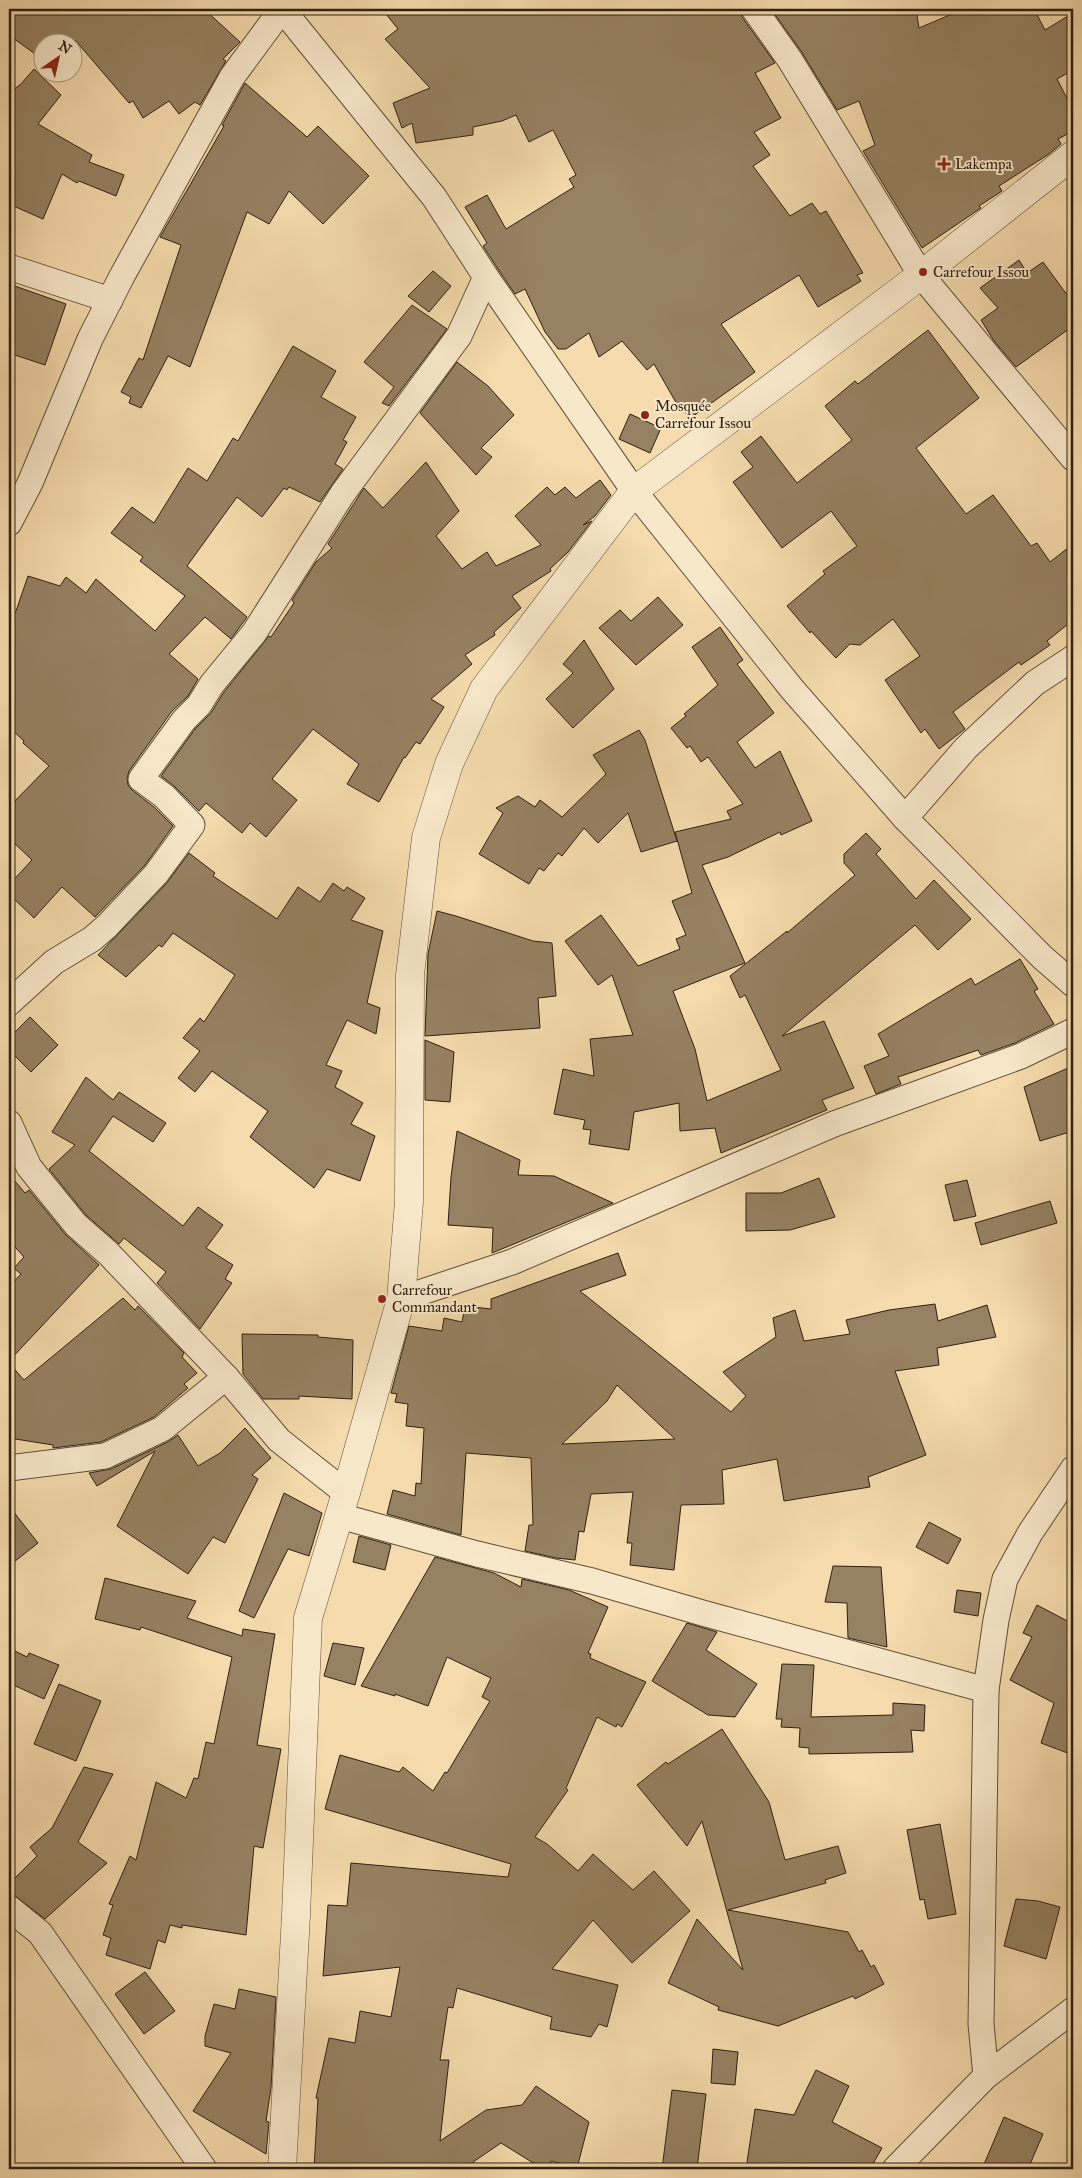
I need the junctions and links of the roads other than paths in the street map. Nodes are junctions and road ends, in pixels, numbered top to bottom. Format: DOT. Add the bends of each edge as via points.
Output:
graph roads {
  1 [pos="282,9"];
  2 [pos="754,9"];
  3 [pos="1073,154"];
  4 [pos="9,267"];
  5 [pos="921,275"];
  6 [pos="486,277"];
  7 [pos="110,300"];
  8 [pos="1073,458"];
  9 [pos="634,491"];
  10 [pos="9,522"];
  11 [pos="1073,658"];
  12 [pos="905,818"];
  13 [pos="1073,984"];
  14 [pos="9,1003"];
  15 [pos="1073,1031"];
  16 [pos="9,1123"];
  17 [pos="401,1299"];
  18 [pos="226,1378"];
  19 [pos="9,1468"];
  20 [pos="1073,1469"];
  21 [pos="343,1504"];
  22 [pos="986,1690"];
  23 [pos="9,1908"];
  24 [pos="1073,2010"];
  25 [pos="986,2076"];
  26 [pos="204,2169"];
  27 [pos="282,2169"];
  28 [pos="895,2169"];
  1 -- 6 [label="street" via="434,197"];
  1 -- 7 [label="street" via="232,77"];
  2 -- 5 [label="street" via="790,60"];
  3 -- 5 [label="street"];
  4 -- 7 [label="street"];
  5 -- 8 [label="street"];
  5 -- 9 [label="street"];
  6 -- 9 [label="street"];
  6 -- 14 [label="street" via="459,336 343,493 254,632 141,779 164,796 192,825 156,874 108,926 54,962"];
  7 -- 10 [label="street" via="90,339 30,483"];
  9 -- 12 [label="street" via="792,689"];
  9 -- 17 [label="street" via="484,689 449,764 426,838 410,975 409,1202"];
  11 -- 12 [label="street" via="1036,684 966,748"];
  12 -- 13 [label="street" via="1042,957"];
  15 -- 17 [label="street" via="1022,1056 834,1124 512,1262"];
  16 -- 18 [label="street" via="29,1167 76,1225 112,1258"];
  17 -- 21 [label="street"];
  18 -- 19 [label="street" via="162,1429 105,1456"];
  18 -- 21 [label="street" via="279,1440"];
  20 -- 22 [label="street" via="1030,1533 1005,1579"];
  21 -- 22 [label="street" via="477,1554 592,1581"];
  21 -- 27 [label="street" via="308,1618"];
  22 -- 25 [label="street" via="981,2024"];
  23 -- 26 [label="street" via="40,1933"];
  24 -- 25 [label="street"];
  25 -- 28 [label="street"];
}
